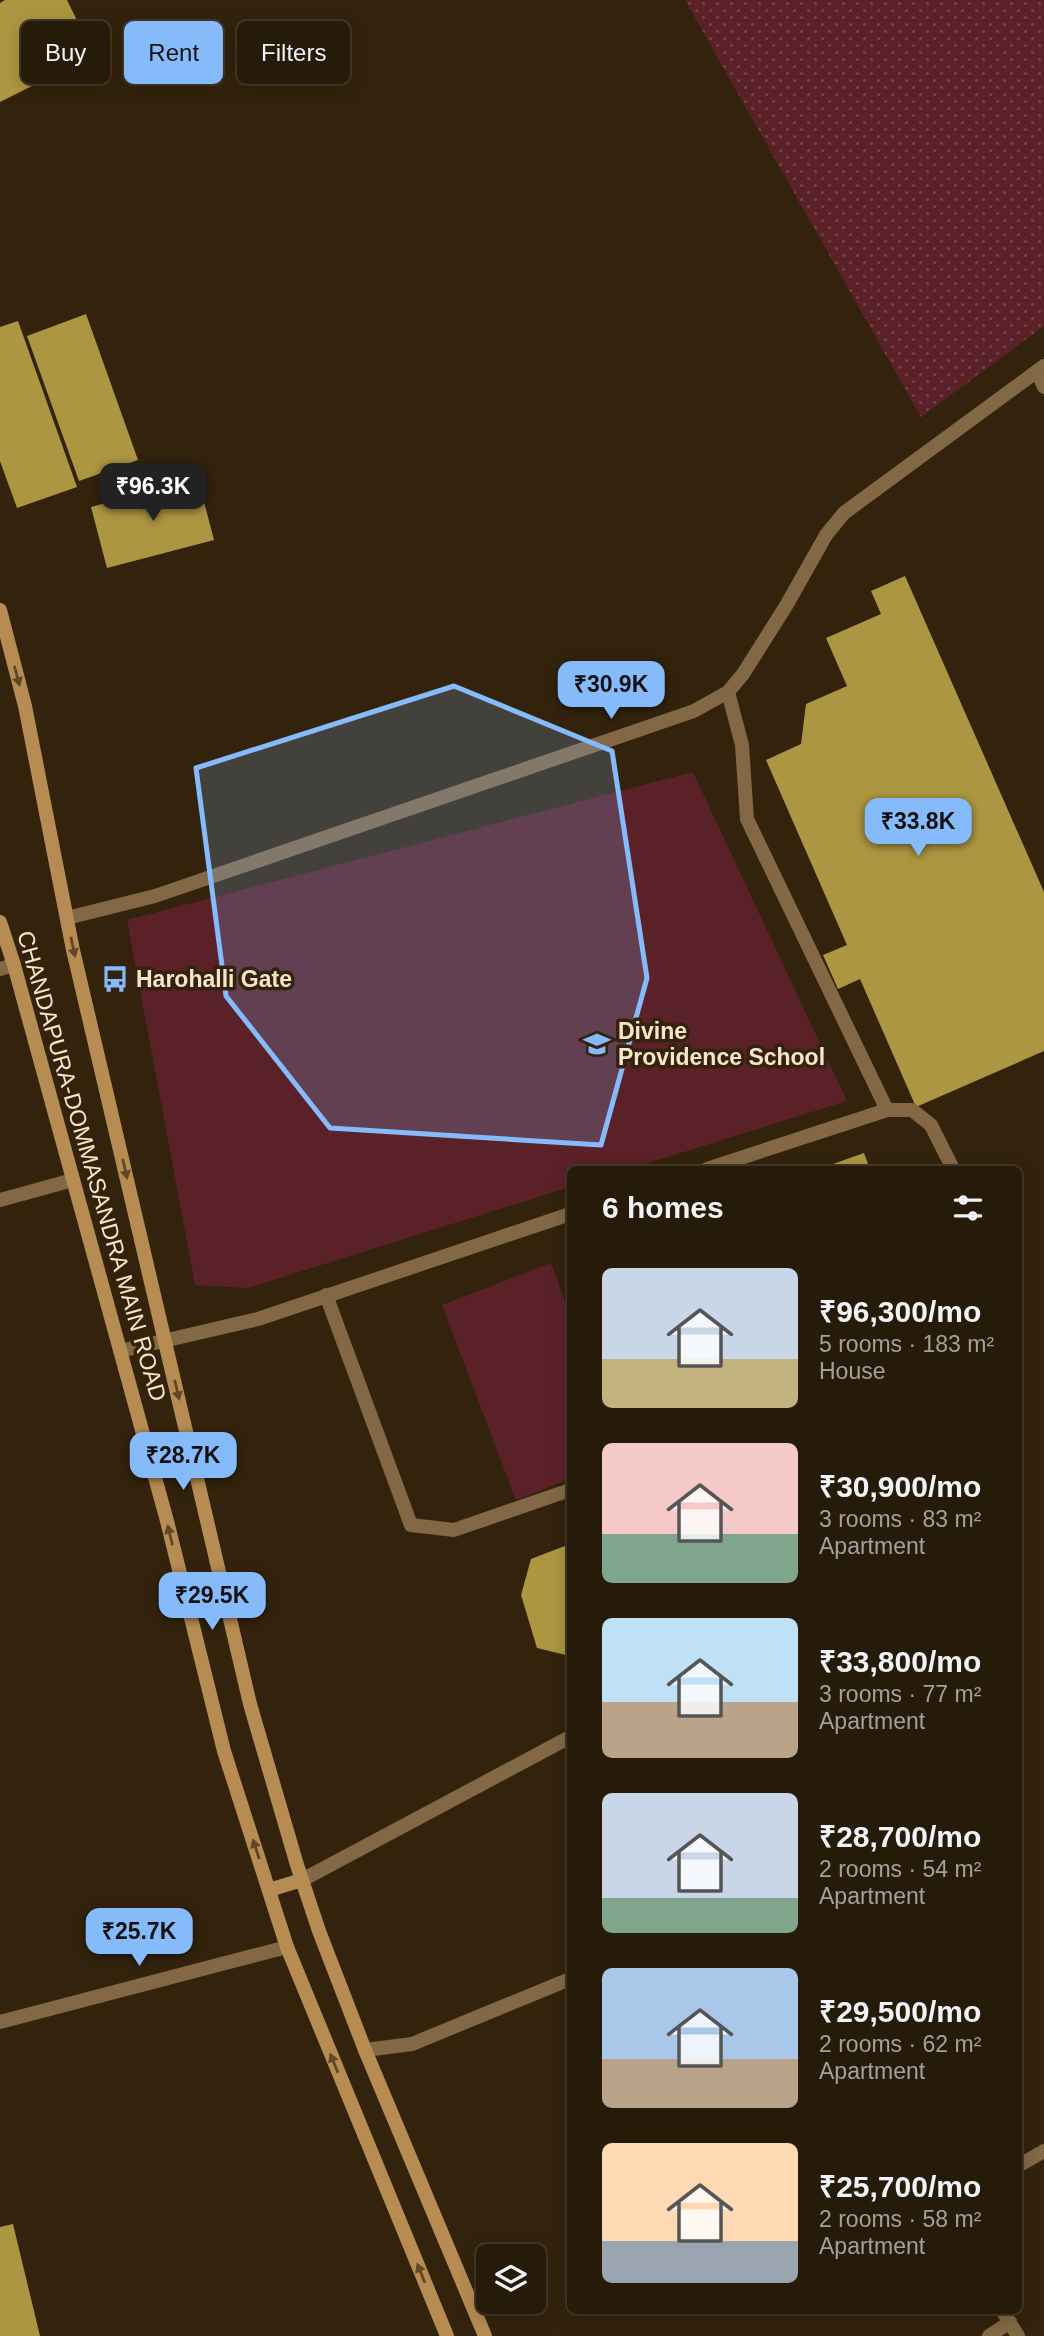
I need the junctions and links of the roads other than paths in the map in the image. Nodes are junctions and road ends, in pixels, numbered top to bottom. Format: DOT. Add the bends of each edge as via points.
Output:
graph roads {
  1 [pos="1040,369"];
  2 [pos="1044,387"];
  3 [pos="0,610"];
  4 [pos="728,692"];
  5 [pos="67,918"];
  6 [pos="0,922"];
  7 [pos="7,967"];
  8 [pos="887,1110"];
  9 [pos="716,1166"];
  10 [pos="952,1166"];
  11 [pos="73,1180"];
  12 [pos="0,1200"];
  13 [pos="567,1215"];
  14 [pos="326,1295"];
  15 [pos="165,1340"];
  16 [pos="120,1351"];
  17 [pos="567,1491"];
  18 [pos="567,1739"];
  19 [pos="302,1880"];
  20 [pos="269,1890"];
  21 [pos="287,1947"];
  22 [pos="567,1980"];
  23 [pos="0,2022"];
  24 [pos="365,2050"];
  25 [pos="1044,2151"];
  26 [pos="1022,2164"];
  27 [pos="1006,2316"];
  28 [pos="447,2336"];
  29 [pos="485,2336"];
  30 [pos="989,2336"];
  31 [pos="1018,2336"];
  1 -- 2 [label="street"];
  1 -- 4 [label="street" via="844,513"];
  3 -- 5 [label="main road, CHANDAPURA-DOMMASANDRA MAIN ROAD, one-way" via="25,706"];
  4 -- 5 [label="street" via="694,711 155,896"];
  4 -- 8 [label="street" via="742,745 747,819"];
  5 -- 15 [label="main road, CHANDAPURA-DOMMASANDRA MAIN ROAD, one-way"];
  6 -- 7 [label="main road, CHANDAPURA-DOMMASANDRA MAIN ROAD"];
  7 -- 11 [label="main road, CHANDAPURA-DOMMASANDRA MAIN ROAD"];
  8 -- 9 [label="street"];
  8 -- 10 [label="street" via="912,1110 931,1125"];
  11 -- 12 [label="street"];
  11 -- 16 [label="main road, CHANDAPURA-DOMMASANDRA MAIN ROAD"];
  13 -- 14 [label="street"];
  14 -- 15 [label="street" via="258,1319"];
  14 -- 17 [label="street" via="411,1525 454,1530"];
  15 -- 16 [label="street"];
  15 -- 19 [label="main road, CHANDAPURA-DOMMASANDRA MAIN ROAD, one-way" via="250,1703"];
  20 -- 16 [label="main road, CHANDAPURA-DOMMASANDRA MAIN ROAD, one-way" via="224,1751"];
  18 -- 19 [label="street"];
  19 -- 20 [label="main road"];
  19 -- 24 [label="main road, CHANDAPURA-DOMMASANDRA MAIN ROAD"];
  20 -- 21 [label="main road, CHANDAPURA-DOMMASANDRA MAIN ROAD"];
  21 -- 23 [label="street"];
  28 -- 21 [label="main road, CHANDAPURA-DOMMASANDRA MAIN ROAD, one-way"];
  22 -- 24 [label="street" via="412,2044"];
  24 -- 29 [label="main road, CHANDAPURA-DOMMASANDRA MAIN ROAD"];
  25 -- 26 [label="street"];
  27 -- 30 [label="street"];
  27 -- 31 [label="street"];
}
